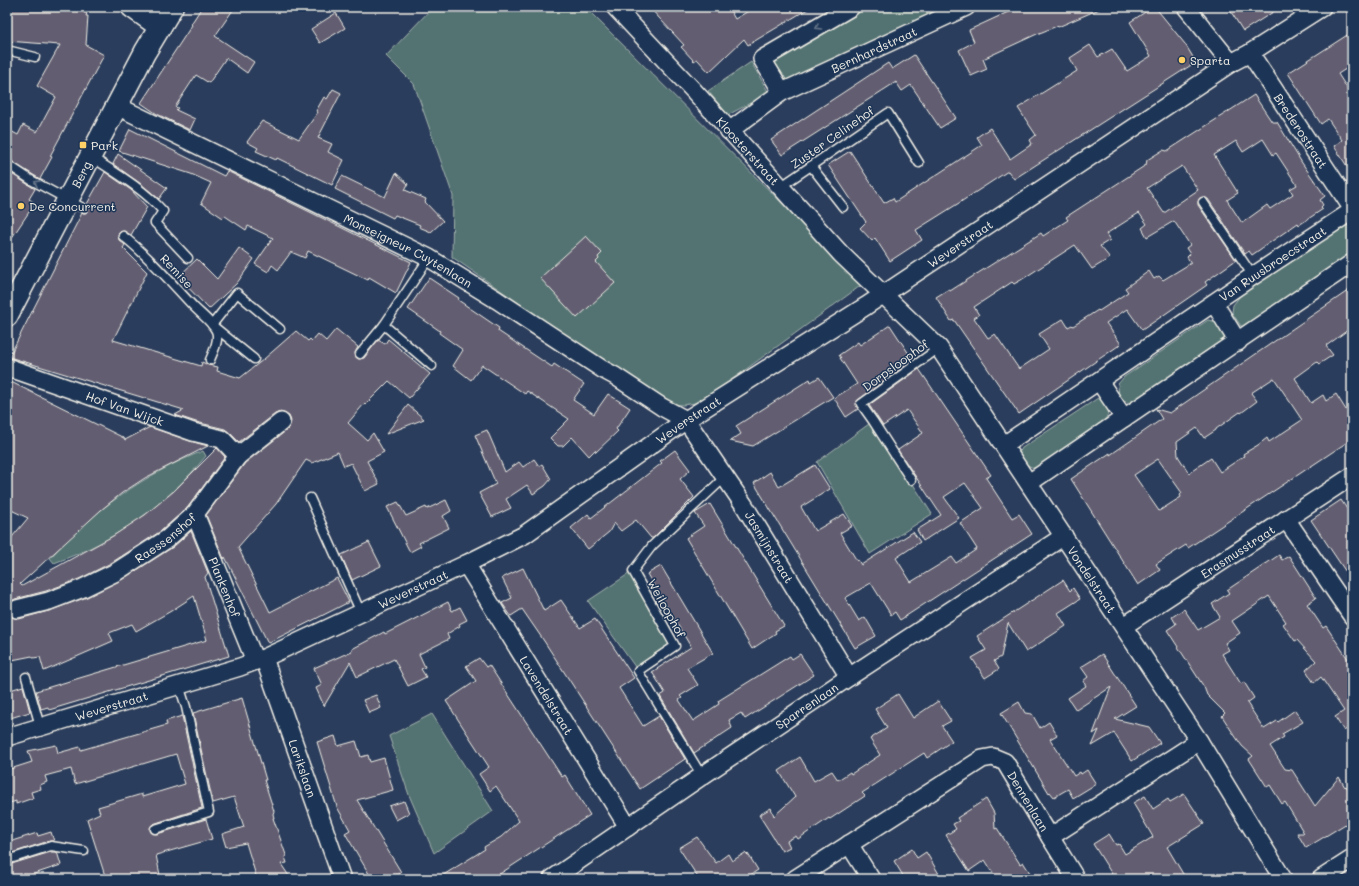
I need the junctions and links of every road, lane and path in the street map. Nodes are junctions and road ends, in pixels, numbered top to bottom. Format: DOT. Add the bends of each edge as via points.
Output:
graph roads {
  1 [pos="132,7"];
  2 [pos="615,7"];
  3 [pos="851,7"];
  4 [pos="966,7"];
  5 [pos="1186,7"];
  6 [pos="1322,7"];
  7 [pos="165,14"];
  8 [pos="7,50"];
  9 [pos="1250,53"];
  10 [pos="35,57"];
  11 [pos="1231,63"];
  12 [pos="782,92"];
  13 [pos="117,106"];
  14 [pos="729,131"];
  15 [pos="90,156"];
  16 [pos="919,163"];
  17 [pos="7,164"];
  18 [pos="812,166"];
  19 [pos="780,187"];
  20 [pos="1203,202"];
  21 [pos="76,204"];
  22 [pos="843,207"];
  23 [pos="1352,210"];
  24 [pos="123,236"];
  25 [pos="188,258"];
  26 [pos="429,258"];
  27 [pos="1352,263"];
  28 [pos="1254,276"];
  29 [pos="883,294"];
  30 [pos="1214,303"];
  31 [pos="7,316"];
  32 [pos="212,325"];
  33 [pos="384,325"];
  34 [pos="280,329"];
  35 [pos="1238,342"];
  36 [pos="939,348"];
  37 [pos="360,354"];
  38 [pos="254,359"];
  39 [pos="210,360"];
  40 [pos="432,366"];
  41 [pos="7,367"];
  42 [pos="1099,381"];
  43 [pos="1124,418"];
  44 [pos="686,420"];
  45 [pos="281,422"];
  46 [pos="1004,445"];
  47 [pos="238,456"];
  48 [pos="1352,476"];
  49 [pos="725,477"];
  50 [pos="911,480"];
  51 [pos="1029,483"];
  52 [pos="310,498"];
  53 [pos="195,514"];
  54 [pos="1286,519"];
  55 [pos="1064,536"];
  56 [pos="466,564"];
  57 [pos="17,609"];
  58 [pos="361,613"];
  59 [pos="1352,616"];
  60 [pos="1124,626"];
  61 [pos="259,660"];
  62 [pos="26,677"];
  63 [pos="849,677"];
  64 [pos="179,685"];
  65 [pos="40,726"];
  66 [pos="7,737"];
  67 [pos="1199,741"];
  68 [pos="702,776"];
  69 [pos="628,827"];
  70 [pos="155,829"];
  71 [pos="1050,838"];
  72 [pos="849,844"];
  73 [pos="84,851"];
  74 [pos="1352,859"];
  75 [pos="7,860"];
  76 [pos="342,879"];
  77 [pos="552,879"];
  78 [pos="795,879"];
  79 [pos="871,879"];
  80 [pos="1076,879"];
  81 [pos="1283,879"];
  82 [pos="1321,879"];
  1 -- 7 [label="street"];
  2 -- 14 [label="street, Kloosterstraat"];
  3 -- 12 [label="street, one-way" via="762,60"];
  4 -- 12 [label="street, Bernhardstraat"];
  5 -- 11 [label="street"];
  6 -- 9 [label="street, Weverstraat"];
  7 -- 13 [label="street, Berg"];
  8 -- 10 [label="lane"];
  9 -- 11 [label="street, Weverstraat"];
  9 -- 23 [label="street, Brederostraat"];
  11 -- 29 [label="street, Weverstraat"];
  12 -- 14 [label="street, Bernhardstraat"];
  13 -- 15 [label="street, Berg"];
  13 -- 26 [label="street, Monseigneur Cuytenlaan"];
  14 -- 19 [label="street, Kloosterstraat"];
  15 -- 21 [label="street, Berg"];
  15 -- 25 [label="lane" via="127,180 163,211 155,223"];
  16 -- 18 [label="lane, Zuster Celinehof" via="888,112"];
  21 -- 17 [label="lane, one-way"];
  18 -- 19 [label="lane, Zuster Celinehof"];
  18 -- 22 [label="lane"];
  19 -- 29 [label="street, Kloosterstraat" via="841,254"];
  20 -- 28 [label="lane"];
  21 -- 31 [label="street, Berg"];
  23 -- 28 [label="street, Van Ruusbroecstraat"];
  24 -- 32 [label="lane, Remise" via="140,250"];
  26 -- 33 [label="lane"];
  26 -- 44 [label="street, Monseigneur Cuytenlaan" via="662,408"];
  27 -- 35 [label="street"];
  28 -- 30 [label="street, Van Ruusbroecstraat"];
  29 -- 36 [label="street, Vondelstraat"];
  29 -- 44 [label="street, Weverstraat"];
  30 -- 35 [label="street, Van Ruusbroecstraat"];
  30 -- 42 [label="street, Van Ruusbroecstraat"];
  32 -- 34 [label="lane" via="237,293"];
  32 -- 38 [label="lane, Remise"];
  32 -- 39 [label="lane" via="218,339"];
  33 -- 37 [label="lane"];
  33 -- 40 [label="lane"];
  35 -- 43 [label="street"];
  36 -- 46 [label="street, Vondelstraat"];
  36 -- 50 [label="lane, Dorpsloophof" via="861,404"];
  41 -- 47 [label="street, Hof Van Wijck" via="193,432 222,439"];
  42 -- 43 [label="street"];
  42 -- 46 [label="street, Van Ruusbroecstraat"];
  43 -- 51 [label="street"];
  44 -- 49 [label="street, Jasmijnstraat"];
  44 -- 56 [label="street, Weverstraat" via="524,534"];
  45 -- 47 [label="street, Raessenshof"];
  46 -- 51 [label="street, Vondelstraat"];
  47 -- 53 [label="street, Raessenshof"];
  48 -- 54 [label="street, Erasmusstraat"];
  49 -- 63 [label="street, Jasmijnstraat"];
  49 -- 68 [label="lane, Weiloophof" via="652,546 633,571 676,646 638,671"];
  51 -- 55 [label="street, Vondelstraat"];
  52 -- 58 [label="lane"];
  53 -- 57 [label="street, Raessenshof" via="167,539 116,572 49,601"];
  53 -- 61 [label="street, Plankenhof"];
  54 -- 59 [label="street"];
  54 -- 60 [label="street, Erasmusstraat"];
  55 -- 60 [label="street, Vondelstraat"];
  55 -- 63 [label="street, Sparrenlaan"];
  56 -- 58 [label="street, Weverstraat"];
  56 -- 69 [label="street, Lavendelstraat"];
  58 -- 61 [label="street, Weverstraat"];
  60 -- 67 [label="street, Vondelstraat"];
  61 -- 64 [label="street, Weverstraat"];
  61 -- 76 [label="street, Larikslaan"];
  62 -- 65 [label="lane"];
  63 -- 68 [label="street, Sparrenlaan"];
  64 -- 65 [label="street, Weverstraat"];
  64 -- 70 [label="lane" via="209,812"];
  65 -- 66 [label="street, Weverstraat"];
  67 -- 71 [label="street, Dennenlaan"];
  67 -- 81 [label="street, Vondelstraat"];
  68 -- 69 [label="street, Sparrenlaan"];
  69 -- 77 [label="street, Sparrenlaan"];
  71 -- 72 [label="street, Dennenlaan" via="1005,762 993,757 982,759"];
  71 -- 80 [label="street"];
  72 -- 78 [label="street, Dennenlaan"];
  72 -- 79 [label="street"];
  73 -- 75 [label="lane" via="51,846"];
  74 -- 82 [label="street"];
}
